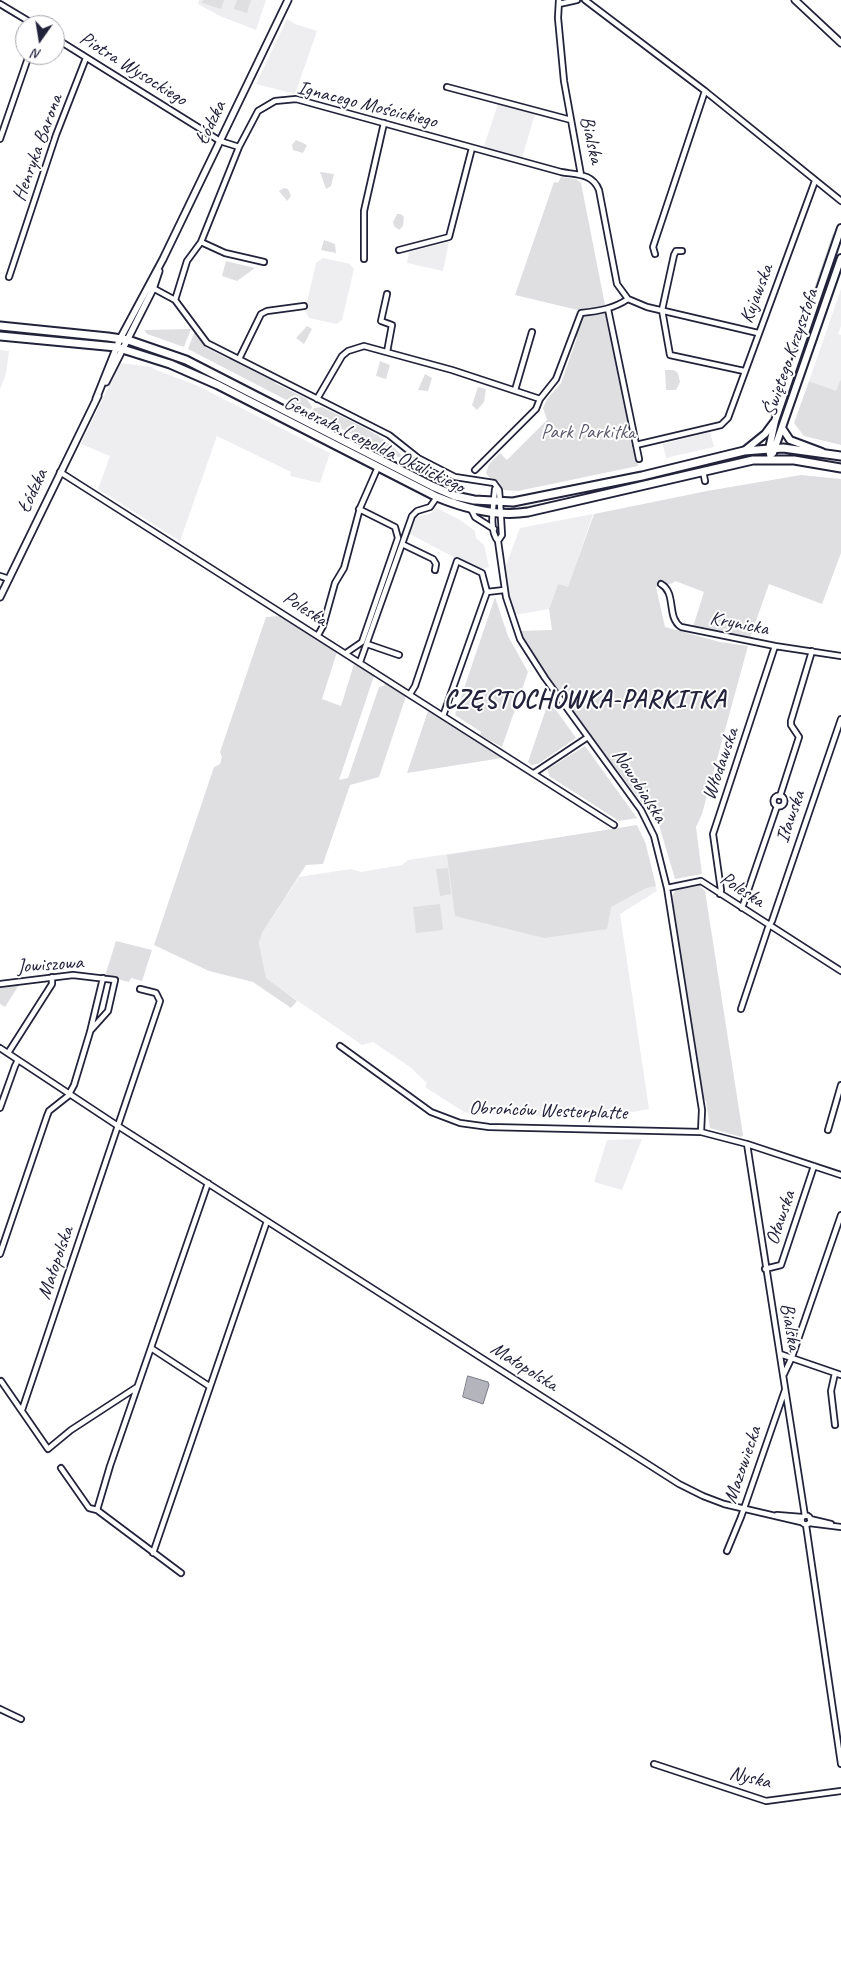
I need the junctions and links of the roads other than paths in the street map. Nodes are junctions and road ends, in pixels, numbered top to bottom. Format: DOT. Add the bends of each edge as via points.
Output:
graph roads {
  1 [pos="288,0"];
  2 [pos="577,0"];
  3 [pos="585,0"];
  4 [pos="796,0"];
  5 [pos="559,2"];
  6 [pos="0,4"];
  7 [pos="18,15"];
  8 [pos="841,43"];
  9 [pos="65,44"];
  10 [pos="86,58"];
  11 [pos="26,65"];
  12 [pos="447,87"];
  13 [pos="705,91"];
  14 [pos="571,120"];
  15 [pos="384,123"];
  16 [pos="0,139"];
  17 [pos="220,141"];
  18 [pos="239,147"];
  19 [pos="472,148"];
  20 [pos="581,175"];
  21 [pos="815,181"];
  22 [pos="841,201"];
  23 [pos="841,228"];
  24 [pos="201,242"];
  25 [pos="400,250"];
  26 [pos="682,251"];
  27 [pos="655,254"];
  28 [pos="841,258"];
  29 [pos="364,260"];
  30 [pos="264,262"];
  31 [pos="9,278"];
  32 [pos="150,287"];
  33 [pos="387,294"];
  34 [pos="628,299"];
  35 [pos="175,300"];
  36 [pos="304,306"];
  37 [pos="608,309"];
  38 [pos="662,310"];
  39 [pos="0,326"];
  40 [pos="532,332"];
  41 [pos="758,333"];
  42 [pos="0,336"];
  43 [pos="124,340"];
  44 [pos="120,348"];
  45 [pos="386,352"];
  46 [pos="239,359"];
  47 [pos="744,371"];
  48 [pos="515,390"];
  49 [pos="318,399"];
  50 [pos="540,399"];
  51 [pos="775,421"];
  52 [pos="782,428"];
  53 [pos="636,445"];
  54 [pos="772,449"];
  55 [pos="744,451"];
  56 [pos="826,453"];
  57 [pos="841,456"];
  58 [pos="639,459"];
  59 [pos="771,459"];
  60 [pos="378,467"];
  61 [pos="841,468"];
  62 [pos="475,470"];
  63 [pos="703,471"];
  64 [pos="60,472"];
  65 [pos="706,481"];
  66 [pos="437,497"];
  67 [pos="497,503"];
  68 [pos="359,509"];
  69 [pos="471,510"];
  70 [pos="497,513"];
  71 [pos="494,529"];
  72 [pos="498,541"];
  73 [pos="402,544"];
  74 [pos="435,570"];
  75 [pos="0,576"];
  76 [pos="9,579"];
  77 [pos="661,584"];
  78 [pos="504,590"];
  79 [pos="487,592"];
  80 [pos="0,597"];
  81 [pos="318,635"];
  82 [pos="367,644"];
  83 [pos="775,646"];
  84 [pos="812,651"];
  85 [pos="346,653"];
  86 [pos="399,655"];
  87 [pos="841,656"];
  88 [pos="360,662"];
  89 [pos="410,694"];
  90 [pos="443,716"];
  91 [pos="841,718"];
  92 [pos="588,737"];
  93 [pos="534,773"];
  94 [pos="780,796"];
  95 [pos="777,806"];
  96 [pos="614,825"];
  97 [pos="667,888"];
  98 [pos="720,894"];
  99 [pos="742,908"];
  100 [pos="769,926"];
  101 [pos="841,971"];
  102 [pos="52,977"];
  103 [pos="103,978"];
  104 [pos="0,984"];
  105 [pos="140,988"];
  106 [pos="741,1009"];
  107 [pos="90,1032"];
  108 [pos="340,1046"];
  109 [pos="0,1048"];
  110 [pos="8,1053"];
  111 [pos="18,1060"];
  112 [pos="841,1085"];
  113 [pos="70,1094"];
  114 [pos="0,1108"];
  115 [pos="118,1126"];
  116 [pos="828,1130"];
  117 [pos="702,1132"];
  118 [pos="747,1144"];
  119 [pos="814,1166"];
  120 [pos="841,1175"];
  121 [pos="208,1183"];
  122 [pos="841,1215"];
  123 [pos="267,1221"];
  124 [pos="0,1254"];
  125 [pos="765,1269"];
  126 [pos="151,1348"];
  127 [pos="780,1354"];
  128 [pos="792,1357"];
  129 [pos="834,1373"];
  130 [pos="783,1375"];
  131 [pos="841,1375"];
  132 [pos="1,1381"];
  133 [pos="209,1386"];
  134 [pos="137,1387"];
  135 [pos="785,1389"];
  136 [pos="22,1410"];
  137 [pos="835,1425"];
  138 [pos="61,1468"];
  139 [pos="743,1509"];
  140 [pos="97,1510"];
  141 [pos="806,1520"];
  142 [pos="839,1526"];
  143 [pos="727,1551"];
  144 [pos="152,1553"];
  145 [pos="181,1573"];
  146 [pos="0,1709"];
  147 [pos="21,1719"];
  148 [pos="654,1764"];
  149 [pos="841,1764"];
  150 [pos="841,1791"];
  1 -- 17 [label="street, Łódzka"];
  2 -- 5 [label="street"];
  3 -- 13 [label="street"];
  4 -- 8 [label="street"];
  5 -- 14 [label="street, Bialska" via="560,45"];
  6 -- 7 [label="street"];
  9 -- 10 [label="street, Piotra Wysockiego"];
  10 -- 17 [label="street, Piotra Wysockiego"];
  10 -- 31 [label="street, Henryka Barona" via="56,135"];
  11 -- 16 [label="street"];
  12 -- 14 [label="street"];
  13 -- 21 [label="street"];
  13 -- 27 [label="street" via="653,247"];
  14 -- 20 [label="street, Bialska"];
  15 -- 18 [label="street, Ignacego Mościckiego" via="296,99 275,101 258,111"];
  15 -- 19 [label="street, Ignacego Mościckiego"];
  15 -- 29 [label="street" via="364,211"];
  17 -- 18 [label="street"];
  17 -- 32 [label="street, Łódzka"];
  18 -- 24 [label="street, Ignacego Mościckiego"];
  19 -- 20 [label="street, Ignacego Mościckiego"];
  19 -- 25 [label="street" via="449,237"];
  20 -- 34 [label="street, Bialska" via="592,179 597,186 618,284"];
  21 -- 22 [label="street"];
  21 -- 41 [label="street, Kujawska"];
  23 -- 51 [label="main road, Świętego Krzysztofa"];
  24 -- 30 [label="street" via="225,253"];
  24 -- 35 [label="street, Ignacego Mościckiego" via="187,261"];
  26 -- 38 [label="street" via="676,251 674,255"];
  28 -- 52 [label="main road, Świętego Krzysztofa"];
  32 -- 35 [label="street"];
  32 -- 43 [label="street, Łódzka"];
  33 -- 45 [label="street" via="380,321 392,325"];
  34 -- 37 [label="street"];
  34 -- 38 [label="street"];
  35 -- 46 [label="street" via="207,343"];
  36 -- 46 [label="street" via="261,314"];
  37 -- 50 [label="street" via="581,314 556,379"];
  37 -- 53 [label="street"];
  38 -- 41 [label="street"];
  38 -- 47 [label="street" via="670,355"];
  39 -- 43 [label="main road, Generała Leopolda Okulickiego"];
  40 -- 48 [label="street"];
  41 -- 47 [label="street, Kujawska"];
  42 -- 44 [label="main road, Generała Leopolda Okulickiego"];
  43 -- 44 [label="street, Łódzka"];
  43 -- 67 [label="main road, Generała Leopolda Okulickiego" via="186,360 446,492"];
  44 -- 60 [label="main road, Generała Leopolda Okulickiego" via="198,375"];
  44 -- 64 [label="street, Łódzka"];
  45 -- 48 [label="street"];
  45 -- 49 [label="street" via="364,346 348,351"];
  46 -- 49 [label="street"];
  47 -- 53 [label="street, Kujawska" via="728,418 721,425"];
  48 -- 50 [label="street"];
  49 -- 67 [label="street" via="389,435 418,458 455,477 494,483"];
  50 -- 62 [label="street" via="536,409"];
  51 -- 54 [label="main road"];
  51 -- 55 [label="main road"];
  52 -- 54 [label="main road, Świętego Krzysztofa"];
  52 -- 56 [label="main road" via="790,440"];
  53 -- 58 [label="street"];
  54 -- 55 [label="main road, Generała Leopolda Okulickiego"];
  54 -- 56 [label="main road, Generała Leopolda Okulickiego"];
  54 -- 59 [label="main road"];
  55 -- 67 [label="main road, Generała Leopolda Okulickiego" via="548,496"];
  56 -- 57 [label="main road, Generała Leopolda Okulickiego"];
  59 -- 61 [label="main road, Generała Leopolda Okulickiego"];
  59 -- 63 [label="main road, Generała Leopolda Okulickiego"];
  60 -- 66 [label="main road, Generała Leopolda Okulickiego"];
  60 -- 68 [label="street"];
  63 -- 65 [label="street"];
  63 -- 70 [label="main road, Generała Leopolda Okulickiego" via="528,512"];
  64 -- 76 [label="street, Łódzka"];
  64 -- 81 [label="street, Poleska"];
  66 -- 69 [label="main road, Generała Leopolda Okulickiego"];
  66 -- 73 [label="street" via="430,507 413,514"];
  67 -- 70 [label="street, Nowobialska"];
  67 -- 70 [label="street, Nowobialska"];
  68 -- 81 [label="street" via="344,568 335,583"];
  68 -- 85 [label="street" via="395,527 398,538 362,642"];
  69 -- 70 [label="main road, Generała Leopolda Okulickiego"];
  69 -- 71 [label="street" via="475,517"];
  70 -- 71 [label="street, Nowobialska"];
  70 -- 72 [label="street, Nowobialska" via="502,535"];
  71 -- 72 [label="street, Nowobialska"];
  72 -- 78 [label="street, Nowobialska"];
  73 -- 74 [label="street" via="433,559"];
  73 -- 82 [label="street"];
  75 -- 76 [label="street"];
  76 -- 80 [label="street, Łódzka"];
  77 -- 83 [label="street, Krynicka" via="669,592 674,620 681,627"];
  78 -- 79 [label="street"];
  78 -- 92 [label="street, Nowobialska" via="520,639"];
  79 -- 89 [label="street" via="482,573 457,561"];
  79 -- 90 [label="street"];
  81 -- 85 [label="street, Poleska"];
  82 -- 86 [label="street"];
  82 -- 88 [label="street"];
  83 -- 84 [label="street, Krynicka"];
  83 -- 98 [label="street, Włodawska" via="713,834"];
  84 -- 87 [label="street, Krynicka"];
  84 -- 94 [label="street" via="790,721 799,737"];
  85 -- 88 [label="street, Poleska"];
  88 -- 89 [label="street, Poleska"];
  89 -- 90 [label="street, Poleska"];
  90 -- 93 [label="street, Poleska"];
  91 -- 100 [label="street, Iławska"];
  92 -- 93 [label="street"];
  92 -- 97 [label="street, Nowobialska" via="646,819 654,836"];
  93 -- 96 [label="street, Poleska"];
  94 -- 95 [label="street" via="774,798"];
  94 -- 95 [label="street" via="784,802"];
  95 -- 99 [label="street"];
  97 -- 98 [label="street, Poleska" via="701,882"];
  97 -- 117 [label="street, Nowobialska" via="702,1110"];
  98 -- 99 [label="street, Poleska"];
  99 -- 100 [label="street, Poleska"];
  100 -- 101 [label="street, Poleska"];
  100 -- 106 [label="street, Poleska"];
  102 -- 103 [label="street, Jowiszowa"];
  102 -- 104 [label="street, Jowiszowa"];
  102 -- 110 [label="street" via="52,984"];
  103 -- 107 [label="street"];
  103 -- 107 [label="street" via="116,982 108,1011"];
  105 -- 115 [label="street" via="156,993 160,1001"];
  107 -- 113 [label="street"];
  108 -- 117 [label="street, Obrońców Westerplatte" via="432,1112 460,1123 489,1127"];
  109 -- 110 [label="street, Małopolska"];
  110 -- 111 [label="street, Małopolska"];
  111 -- 113 [label="street, Małopolska"];
  111 -- 114 [label="street"];
  112 -- 116 [label="street"];
  113 -- 115 [label="street, Małopolska"];
  113 -- 124 [label="street" via="46,1116"];
  115 -- 121 [label="street, Małopolska"];
  115 -- 136 [label="street, Małopolska"];
  117 -- 118 [label="street, Obrońców Westerplatte"];
  118 -- 119 [label="street, Obrońców Westerplatte"];
  118 -- 125 [label="street, Bialska"];
  119 -- 120 [label="street, Obrońców Westerplatte"];
  119 -- 125 [label="street, Oławska" via="781,1265"];
  121 -- 123 [label="street, Małopolska"];
  121 -- 126 [label="street"];
  122 -- 128 [label="street"];
  123 -- 133 [label="street"];
  123 -- 139 [label="street, Małopolska" via="679,1484 716,1502"];
  125 -- 127 [label="street, Bialska"];
  126 -- 133 [label="street"];
  126 -- 134 [label="street"];
  127 -- 128 [label="street"];
  127 -- 130 [label="street, Bialska"];
  128 -- 129 [label="street"];
  128 -- 130 [label="street"];
  129 -- 131 [label="street"];
  129 -- 137 [label="street" via="831,1391"];
  130 -- 135 [label="street, Bialska"];
  132 -- 136 [label="street"];
  133 -- 144 [label="street"];
  134 -- 136 [label="street" via="48,1449"];
  134 -- 140 [label="street"];
  135 -- 139 [label="street, Mazowiecka"];
  135 -- 141 [label="street, Bialska"];
  138 -- 140 [label="street" via="89,1508"];
  139 -- 141 [label="street, Małopolska"];
  139 -- 143 [label="street, Mazowiecka"];
  140 -- 144 [label="street"];
  141 -- 142 [label="street, Małopolska"];
  141 -- 149 [label="street, Bialska"];
  144 -- 145 [label="street"];
  146 -- 147 [label="street"];
  148 -- 150 [label="street, Nyska" via="766,1801"];
}
